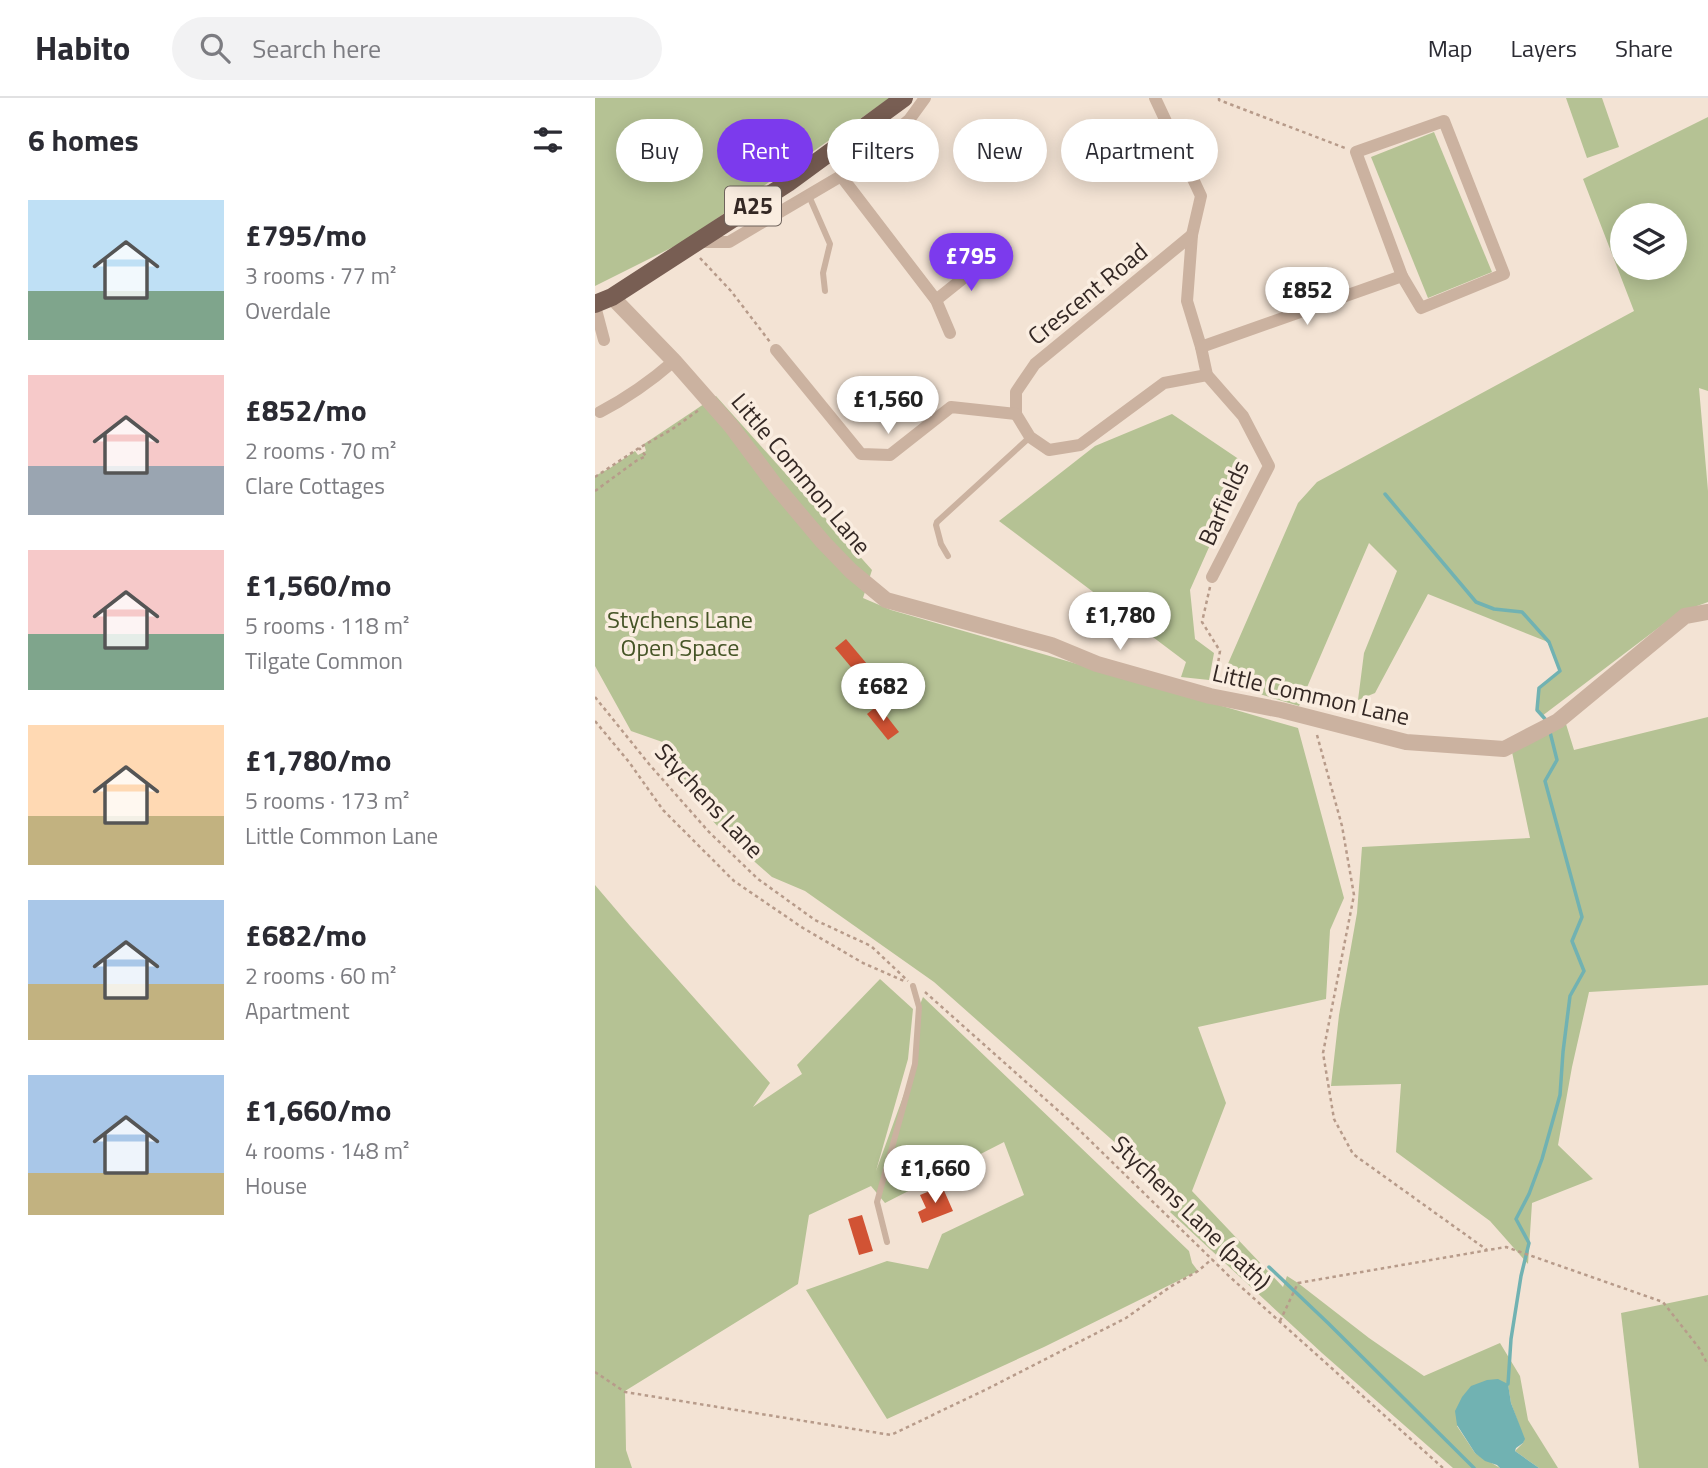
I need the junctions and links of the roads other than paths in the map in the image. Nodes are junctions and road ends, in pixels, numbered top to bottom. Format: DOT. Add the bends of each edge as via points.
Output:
graph roads {
  1 [pos="904,98"];
  2 [pos="925,98"];
  3 [pos="1155,98"];
  4 [pos="910,119"];
  5 [pos="831,182"];
  6 [pos="846,182"];
  7 [pos="809,196"];
  8 [pos="1192,235"];
  9 [pos="695,245"];
  10 [pos="986,260"];
  11 [pos="1402,276"];
  12 [pos="825,291"];
  13 [pos="613,297"];
  14 [pos="936,300"];
  15 [pos="595,305"];
  16 [pos="950,333"];
  17 [pos="604,340"];
  18 [pos="1201,347"];
  19 [pos="776,350"];
  20 [pos="674,360"];
  21 [pos="1207,375"];
  22 [pos="600,412"];
  23 [pos="1016,414"];
  24 [pos="1030,437"];
  25 [pos="948,556"];
  26 [pos="1212,577"];
  27 [pos="1708,612"];
  28 [pos="913,986"];
  29 [pos="887,1242"];
  1 -- 9 [label="main road, A25"];
  2 -- 4 [label="street, A25"];
  3 -- 8 [label="street, Barfields" via="1201,197"];
  5 -- 7 [label="street, A25"];
  6 -- 14 [label="street"];
  7 -- 9 [label="street, A25" via="729,242"];
  7 -- 12 [label="lane" via="830,244 823,273"];
  8 -- 18 [label="street, Barfields" via="1187,301"];
  8 -- 23 [label="street, Crescent Road" via="1035,364 1016,392"];
  9 -- 13 [label="main road, A25"];
  10 -- 14 [label="street"];
  11 -- 11 [label="street" via="1421,308 1504,274 1444,121 1356,152"];
  11 -- 18 [label="street"];
  13 -- 15 [label="main road, A25"];
  13 -- 20 [label="street, Little Common Lane"];
  14 -- 16 [label="street"];
  15 -- 17 [label="street"];
  18 -- 21 [label="street, Barfields"];
  19 -- 23 [label="street" via="861,454 890,455 951,407"];
  20 -- 22 [label="street"];
  20 -- 27 [label="street, Little Common Lane" via="823,542 886,600 1051,645 1097,664 1210,696 1406,742 1504,748 1558,721 1685,616"];
  21 -- 24 [label="street" via="1164,383 1080,445 1049,450"];
  21 -- 26 [label="street, Barfields" via="1243,416 1269,466"];
  23 -- 24 [label="street"];
  24 -- 25 [label="lane" via="937,522"];
  28 -- 29 [label="lane" via="919,1007 915,1065 877,1202"];
}
